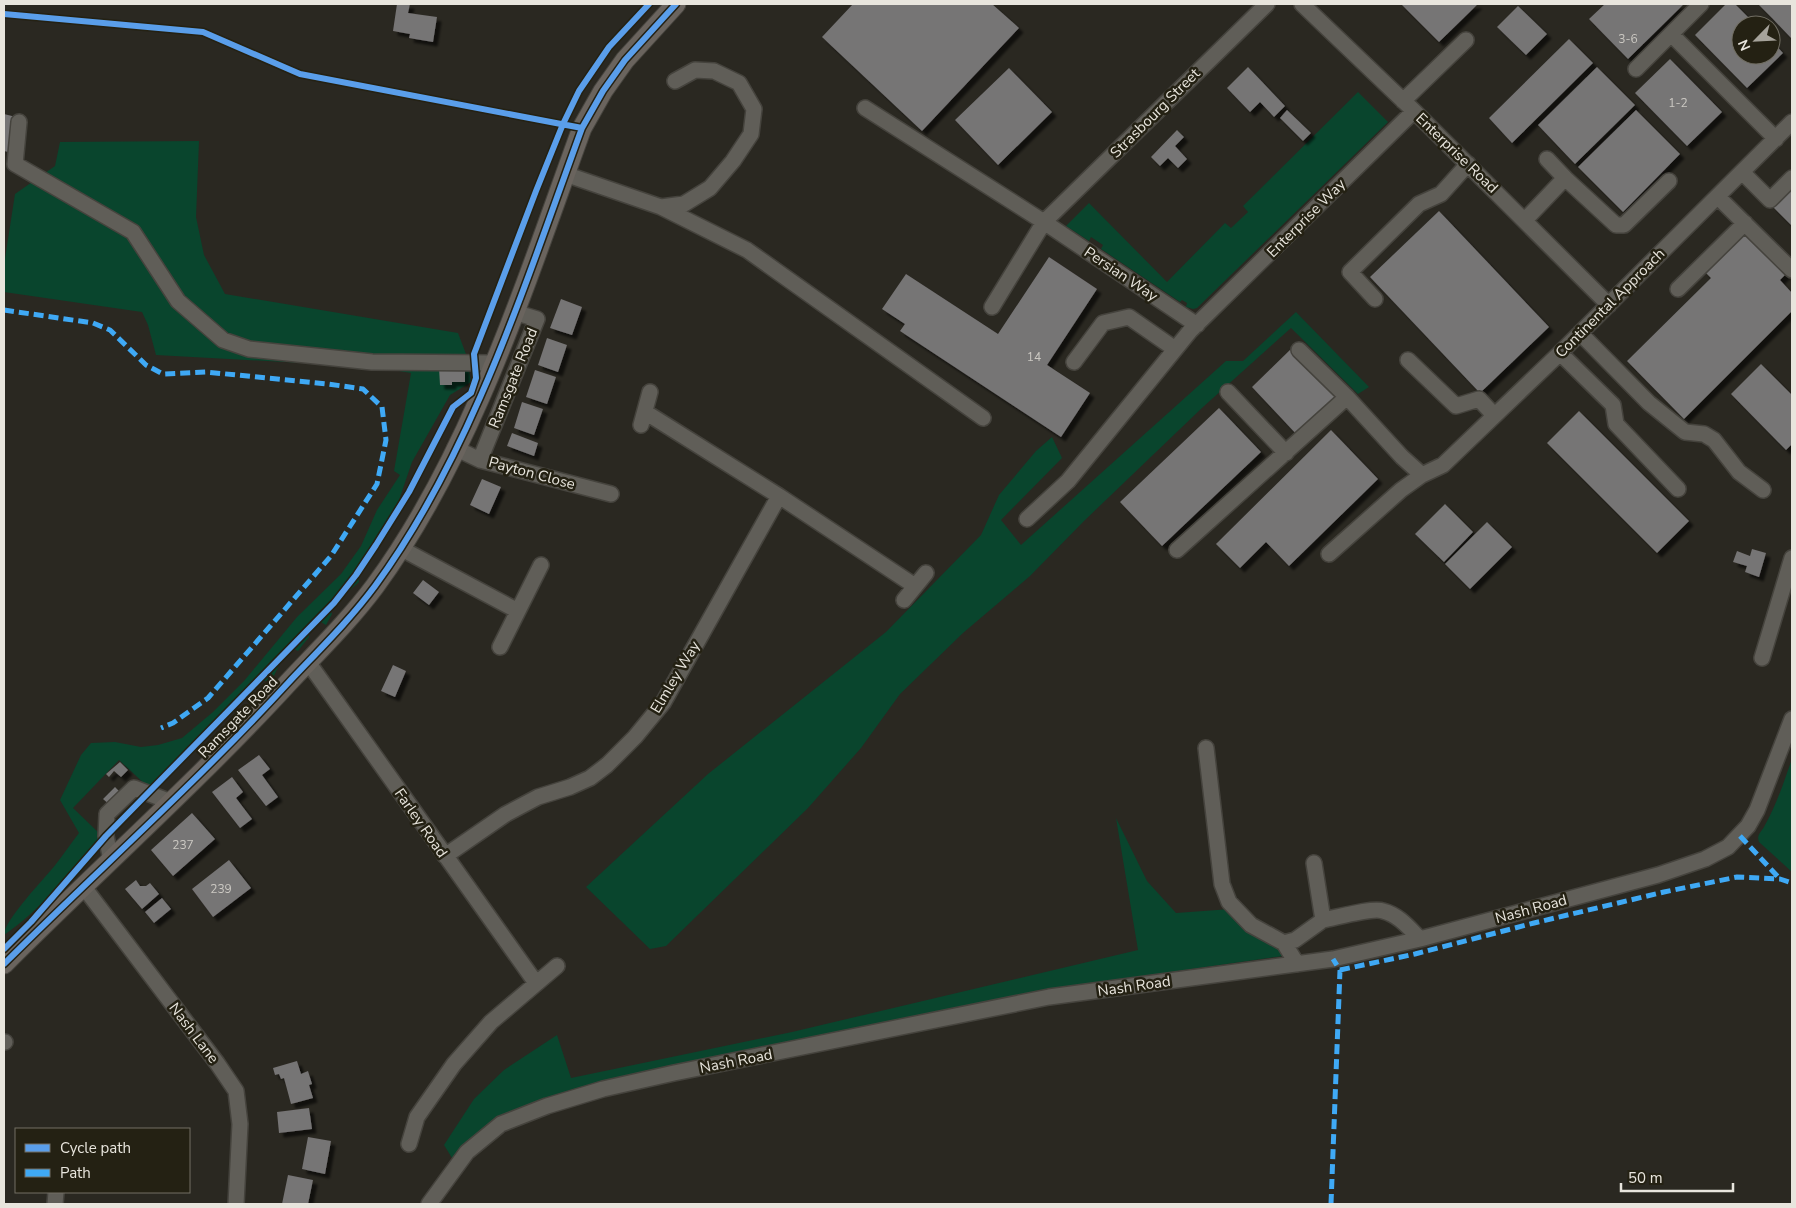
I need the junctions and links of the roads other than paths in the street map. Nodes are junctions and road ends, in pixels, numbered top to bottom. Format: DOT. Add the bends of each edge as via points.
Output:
graph roads {
  1 [pos="676,4"];
  2 [pos="1266,4"];
  3 [pos="1302,4"];
  4 [pos="1701,4"];
  5 [pos="1671,34"];
  6 [pos="1466,40"];
  7 [pos="1636,69"];
  8 [pos="675,81"];
  9 [pos="1408,106"];
  10 [pos="865,108"];
  11 [pos="19,122"];
  12 [pos="1792,122"];
  13 [pos="1776,138"];
  14 [pos="1547,159"];
  15 [pos="1468,164"];
  16 [pos="1742,172"];
  17 [pos="565,174"];
  18 [pos="1565,178"];
  19 [pos="1792,178"];
  20 [pos="1669,181"];
  21 [pos="1718,197"];
  22 [pos="661,207"];
  23 [pos="1525,220"];
  24 [pos="1044,222"];
  25 [pos="1745,223"];
  26 [pos="1792,270"];
  27 [pos="1678,289"];
  28 [pos="1375,298"];
  29 [pos="1609,304"];
  30 [pos="992,307"];
  31 [pos="514,312"];
  32 [pos="1197,325"];
  33 [pos="1580,333"];
  34 [pos="1175,349"];
  35 [pos="1299,350"];
  36 [pos="1560,353"];
  37 [pos="1408,360"];
  38 [pos="1074,362"];
  39 [pos="494,363"];
  40 [pos="650,392"];
  41 [pos="1228,392"];
  42 [pos="1347,397"];
  43 [pos="1494,415"];
  44 [pos="983,418"];
  45 [pos="455,448"];
  46 [pos="1286,453"];
  47 [pos="480,460"];
  48 [pos="1422,475"];
  49 [pos="1678,489"];
  50 [pos="1763,490"];
  51 [pos="611,494"];
  52 [pos="779,496"];
  53 [pos="1027,519"];
  54 [pos="400,548"];
  55 [pos="1177,550"];
  56 [pos="1329,554"];
  57 [pos="1792,558"];
  58 [pos="541,564"];
  59 [pos="926,573"];
  60 [pos="915,586"];
  61 [pos="904,600"];
  62 [pos="518,611"];
  63 [pos="500,647"];
  64 [pos="1762,658"];
  65 [pos="308,662"];
  66 [pos="1792,719"];
  67 [pos="1206,748"];
  68 [pos="171,802"];
  69 [pos="445,856"];
  70 [pos="111,860"];
  71 [pos="1314,863"];
  72 [pos="83,886"];
  73 [pos="1322,920"];
  74 [pos="1420,938"];
  75 [pos="1284,943"];
  76 [pos="4,964"];
  77 [pos="1297,964"];
  78 [pos="557,966"];
  79 [pos="536,983"];
  80 [pos="409,1144"];
  81 [pos="236,1204"];
  82 [pos="429,1204"];
  1 -- 17 [label="main road, Ramsgate Road" via="625,60 603,91 582,128"];
  2 -- 24 [label="street, Strasbourg Street"];
  3 -- 9 [label="street, Enterprise Road"];
  4 -- 5 [label="street"];
  5 -- 7 [label="street"];
  5 -- 13 [label="street"];
  6 -- 9 [label="street, Enterprise Way"];
  8 -- 22 [label="street" via="695,70 714,71 739,83 754,109 751,134 710,188 684,204"];
  9 -- 15 [label="street, Enterprise Road"];
  9 -- 32 [label="street, Enterprise Way"];
  10 -- 24 [label="street, Persian Way"];
  11 -- 39 [label="street" via="15,164 133,232 178,301 223,340 249,349 372,362"];
  12 -- 13 [label="street, Continental Approach"];
  13 -- 16 [label="street, Continental Approach"];
  14 -- 18 [label="street"];
  15 -- 23 [label="street, Enterprise Road"];
  15 -- 28 [label="street" via="1441,194 1419,204 1350,272"];
  16 -- 19 [label="street" via="1770,200"];
  16 -- 21 [label="street, Continental Approach"];
  17 -- 22 [label="street"];
  17 -- 31 [label="main road, Ramsgate Road"];
  18 -- 20 [label="street" via="1616,225 1624,225"];
  18 -- 23 [label="street"];
  21 -- 25 [label="street"];
  21 -- 29 [label="street, Continental Approach"];
  22 -- 44 [label="street" via="747,250"];
  23 -- 29 [label="street, Enterprise Road"];
  24 -- 30 [label="street, Strasbourg Street"];
  24 -- 32 [label="street, Persian Way"];
  25 -- 26 [label="street"];
  25 -- 27 [label="street"];
  29 -- 33 [label="street, Continental Approach"];
  31 -- 39 [label="main road, Ramsgate Road"];
  31 -- 47 [label="street, Ramsgate Road" via="537,320"];
  32 -- 34 [label="street, Enterprise Way"];
  33 -- 36 [label="street, Continental Approach"];
  33 -- 50 [label="street" via="1649,403 1685,432 1704,434 1714,440 1738,472"];
  34 -- 38 [label="street" via="1129,318 1103,323"];
  34 -- 53 [label="street, Enterprise Way" via="1068,481"];
  35 -- 42 [label="street"];
  36 -- 43 [label="street, Continental Approach"];
  36 -- 49 [label="street" via="1613,405 1616,424"];
  37 -- 43 [label="street" via="1456,406 1479,399"];
  39 -- 45 [label="main road, Ramsgate Road"];
  40 -- 52 [label="street" via="643,418"];
  41 -- 46 [label="street"];
  42 -- 46 [label="street"];
  42 -- 48 [label="street"];
  43 -- 48 [label="street, Continental Approach" via="1443,465"];
  45 -- 47 [label="street, Payton Close"];
  45 -- 54 [label="main road, Ramsgate Road"];
  46 -- 55 [label="street"];
  47 -- 51 [label="street, Payton Close"];
  48 -- 56 [label="street, Continental Approach"];
  52 -- 60 [label="street"];
  52 -- 69 [label="street, Elmley Way" via="663,703 635,737 590,778 538,797 506,814"];
  54 -- 62 [label="street"];
  54 -- 65 [label="main road, Ramsgate Road" via="375,586"];
  57 -- 64 [label="street"];
  58 -- 62 [label="street"];
  59 -- 60 [label="street"];
  60 -- 61 [label="street"];
  62 -- 63 [label="street"];
  65 -- 68 [label="main road, Ramsgate Road"];
  65 -- 69 [label="street, Farley Road"];
  66 -- 74 [label="street, Nash Road" via="1757,810 1740,836 1722,850 1658,875"];
  67 -- 75 [label="street" via="1222,884 1230,902 1251,925"];
  68 -- 70 [label="main road, Ramsgate Road"];
  68 -- 70 [label="street" via="134,788 107,814 106,836"];
  69 -- 79 [label="street, Farley Road"];
  70 -- 72 [label="main road, Ramsgate Road"];
  71 -- 73 [label="street"];
  72 -- 76 [label="main road, Ramsgate Road"];
  72 -- 81 [label="street, Nash Lane" via="236,1091 240,1124"];
  73 -- 74 [label="street" via="1382,910 1403,921"];
  73 -- 75 [label="street" via="1294,940"];
  74 -- 77 [label="street, Nash Road" via="1333,959"];
  75 -- 77 [label="street"];
  77 -- 82 [label="street, Nash Road" via="1049,997 603,1089 502,1124 467,1152"];
  78 -- 79 [label="street"];
  79 -- 80 [label="street" via="491,1022 454,1064 417,1117"];
}
